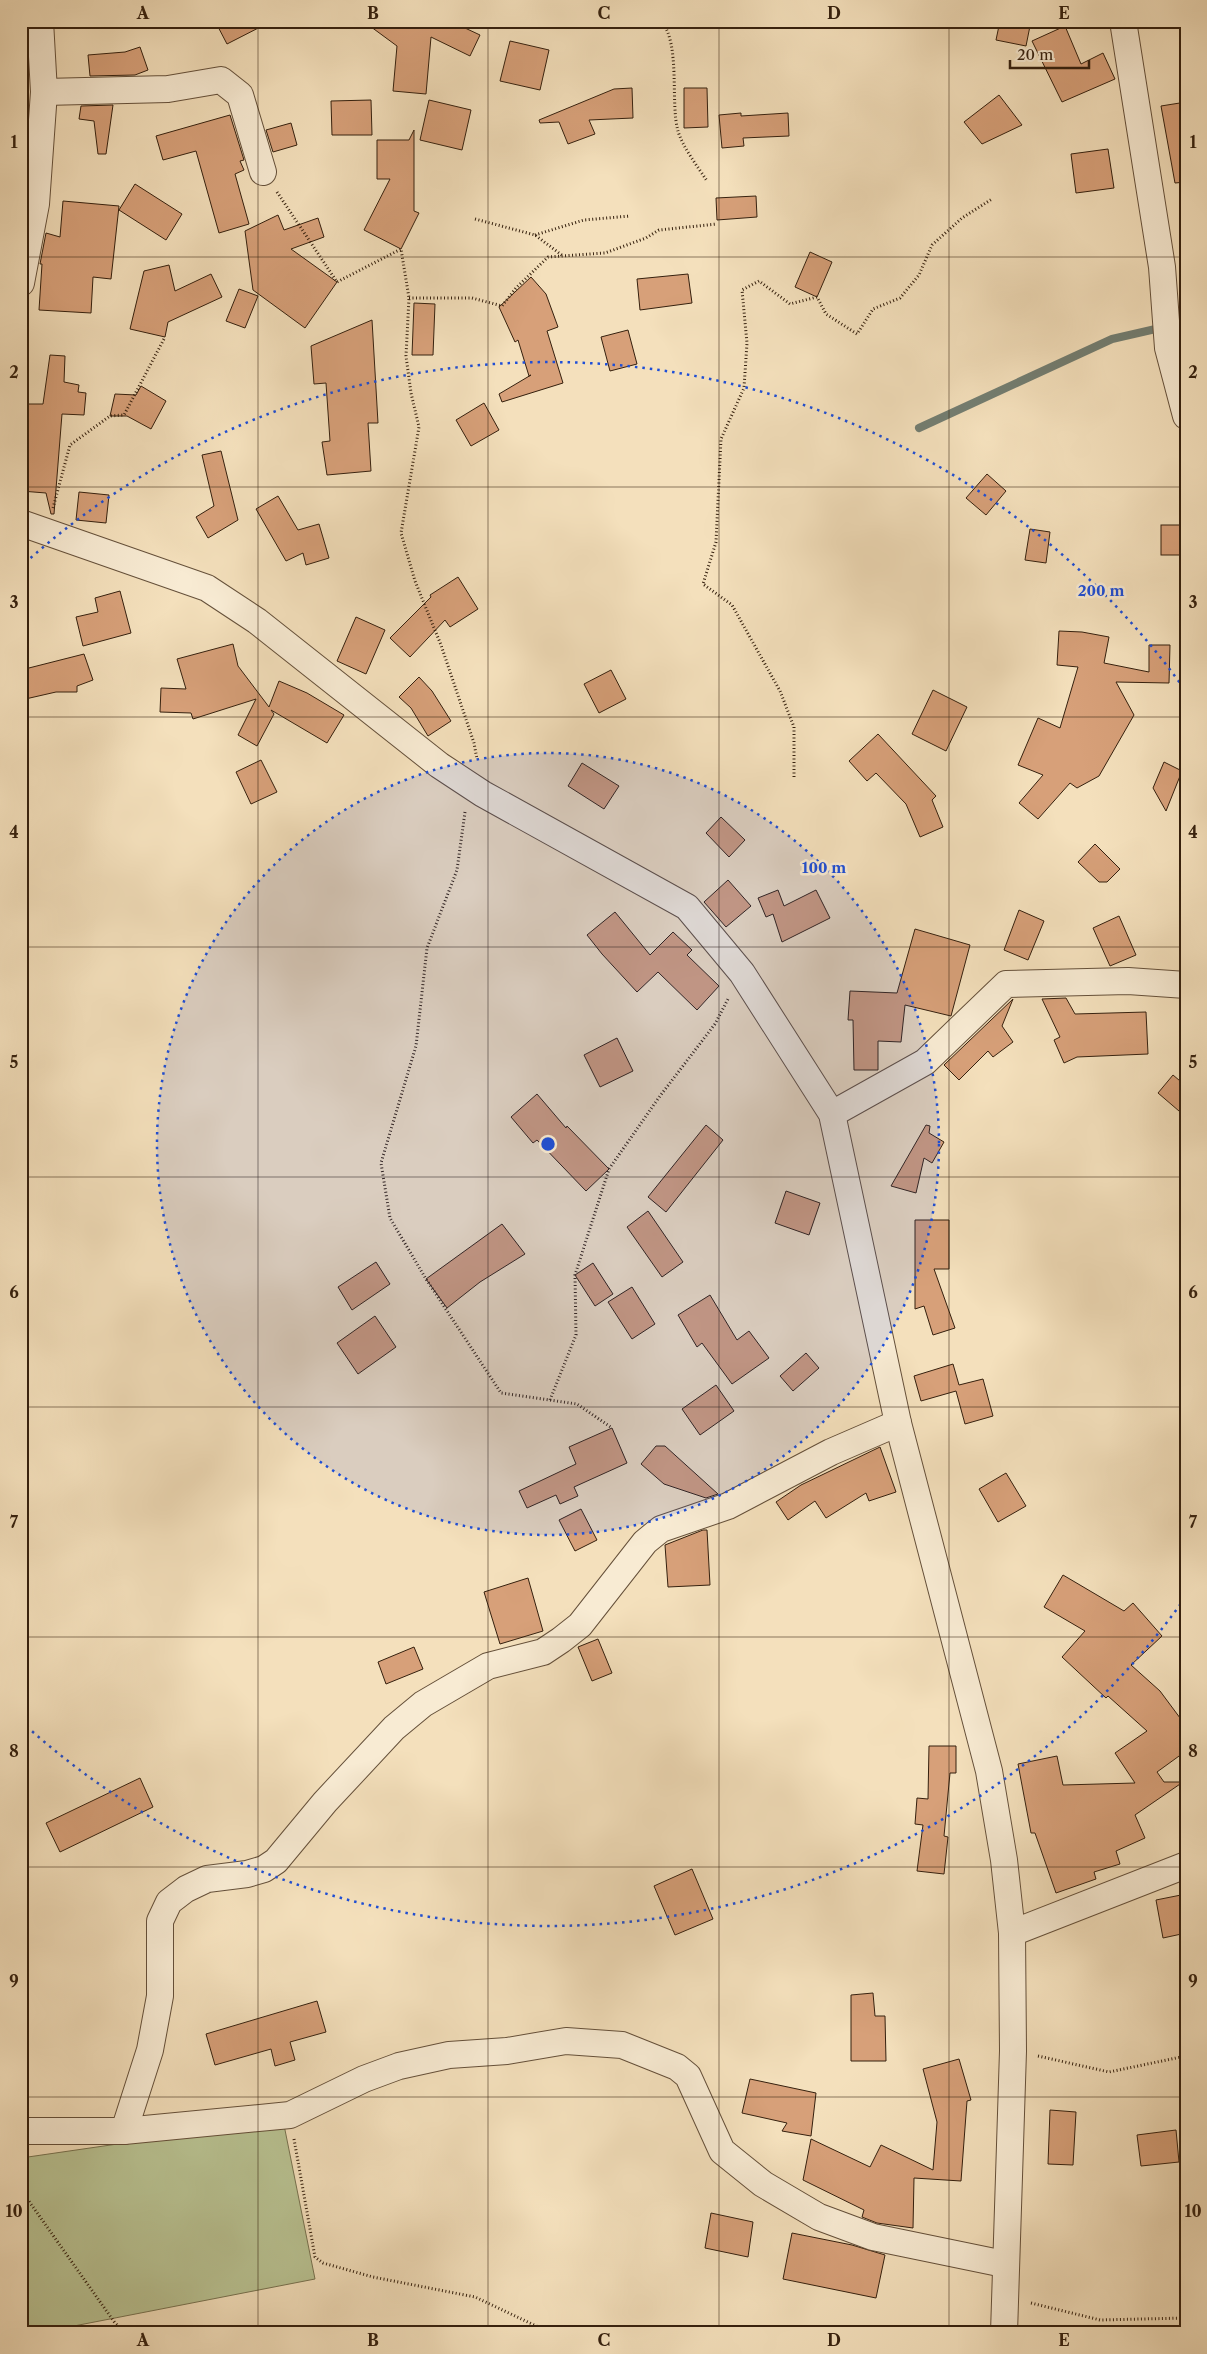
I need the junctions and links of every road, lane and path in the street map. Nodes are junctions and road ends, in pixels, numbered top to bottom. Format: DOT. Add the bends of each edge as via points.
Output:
graph roads {
  1 [pos="40,21"];
  2 [pos="662,21"];
  3 [pos="1123,21"];
  4 [pos="44,92"];
  5 [pos="263,172"];
  6 [pos="707,181"];
  7 [pos="992,199"];
  8 [pos="630,216"];
  9 [pos="476,219"];
  10 [pos="717,224"];
  11 [pos="535,235"];
  12 [pos="564,256"];
  13 [pos="21,283"];
  14 [pos="409,298"];
  15 [pos="165,337"];
  16 [pos="1186,416"];
  17 [pos="24,525"];
  18 [pos="794,777"];
  19 [pos="476,789"];
  20 [pos="742,973"];
  21 [pos="1186,985"];
  22 [pos="832,1114"];
  23 [pos="550,1400"];
  24 [pos="898,1423"];
  25 [pos="612,1428"];
  26 [pos="1186,1865"];
  27 [pos="1012,1933"];
  28 [pos="1013,2051"];
  29 [pos="1186,2056"];
  30 [pos="290,2115"];
  31 [pos="21,2131"];
  32 [pos="124,2131"];
  33 [pos="21,2190"];
  34 [pos="1004,2264"];
  35 [pos="1003,2296"];
  36 [pos="1185,2319"];
  37 [pos="126,2333"];
  38 [pos="551,2333"];
  39 [pos="1004,2333"];
  1 -- 4 [label="street"];
  2 -- 6 [label="path" via="667,27 673,64 678,131"];
  3 -- 16 [label="street" via="1162,267 1168,348"];
  4 -- 5 [label="street" via="168,89 221,80 240,96"];
  4 -- 13 [label="street" via="36,204"];
  5 -- 14 [label="path" via="337,282 401,249"];
  7 -- 18 [label="path" via="962,218 932,245 919,275 900,298 873,309 857,334 826,314 817,297 790,304 759,280 742,290 747,343 744,388 721,439 716,542 703,584 732,605 780,691 794,726"];
  8 -- 11 [label="path" via="584,220"];
  9 -- 11 [label="path"];
  10 -- 12 [label="path" via="659,230 605,253"];
  11 -- 12 [label="path"];
  12 -- 14 [label="path" via="548,257 502,306 472,298"];
  14 -- 19 [label="path" via="406,356 419,427 401,533 415,581 441,645 474,743"];
  15 -- 17 [label="path" via="124,415 110,416 70,445 50,516"];
  17 -- 19 [label="street" via="207,588 257,621 439,765"];
  19 -- 20 [label="street" via="687,907"];
  19 -- 23 [label="path" via="457,870 427,948 416,1046 381,1162 390,1218 501,1393"];
  20 -- 22 [label="street"];
  20 -- 23 [label="path" via="715,1024 609,1169 575,1275 576,1335"];
  21 -- 22 [label="street" via="1128,981 1006,984 925,1062"];
  22 -- 24 [label="street"];
  23 -- 25 [label="path" via="577,1404"];
  24 -- 27 [label="street" via="989,1771"];
  24 -- 32 [label="street" via="831,1452 728,1506 662,1528 645,1542 580,1625 561,1640 542,1652 488,1666 423,1704 394,1728 276,1861 247,1874 207,1879 169,1902 160,1921 160,1996 150,2050"];
  26 -- 27 [label="street"];
  27 -- 28 [label="street"];
  28 -- 29 [label="path" via="1109,2072"];
  28 -- 34 [label="street"];
  30 -- 32 [label="street"];
  30 -- 34 [label="street" via="364,2078 449,2055 508,2051 566,2041 622,2045 677,2067 688,2076 722,2151 763,2184 819,2217 873,2237"];
  30 -- 38 [label="path" via="315,2257 323,2263 372,2277 475,2297"];
  31 -- 32 [label="street"];
  33 -- 37 [label="path" via="115,2323"];
  34 -- 35 [label="street"];
  35 -- 36 [label="path" via="1100,2320"];
  35 -- 39 [label="street"];
}
